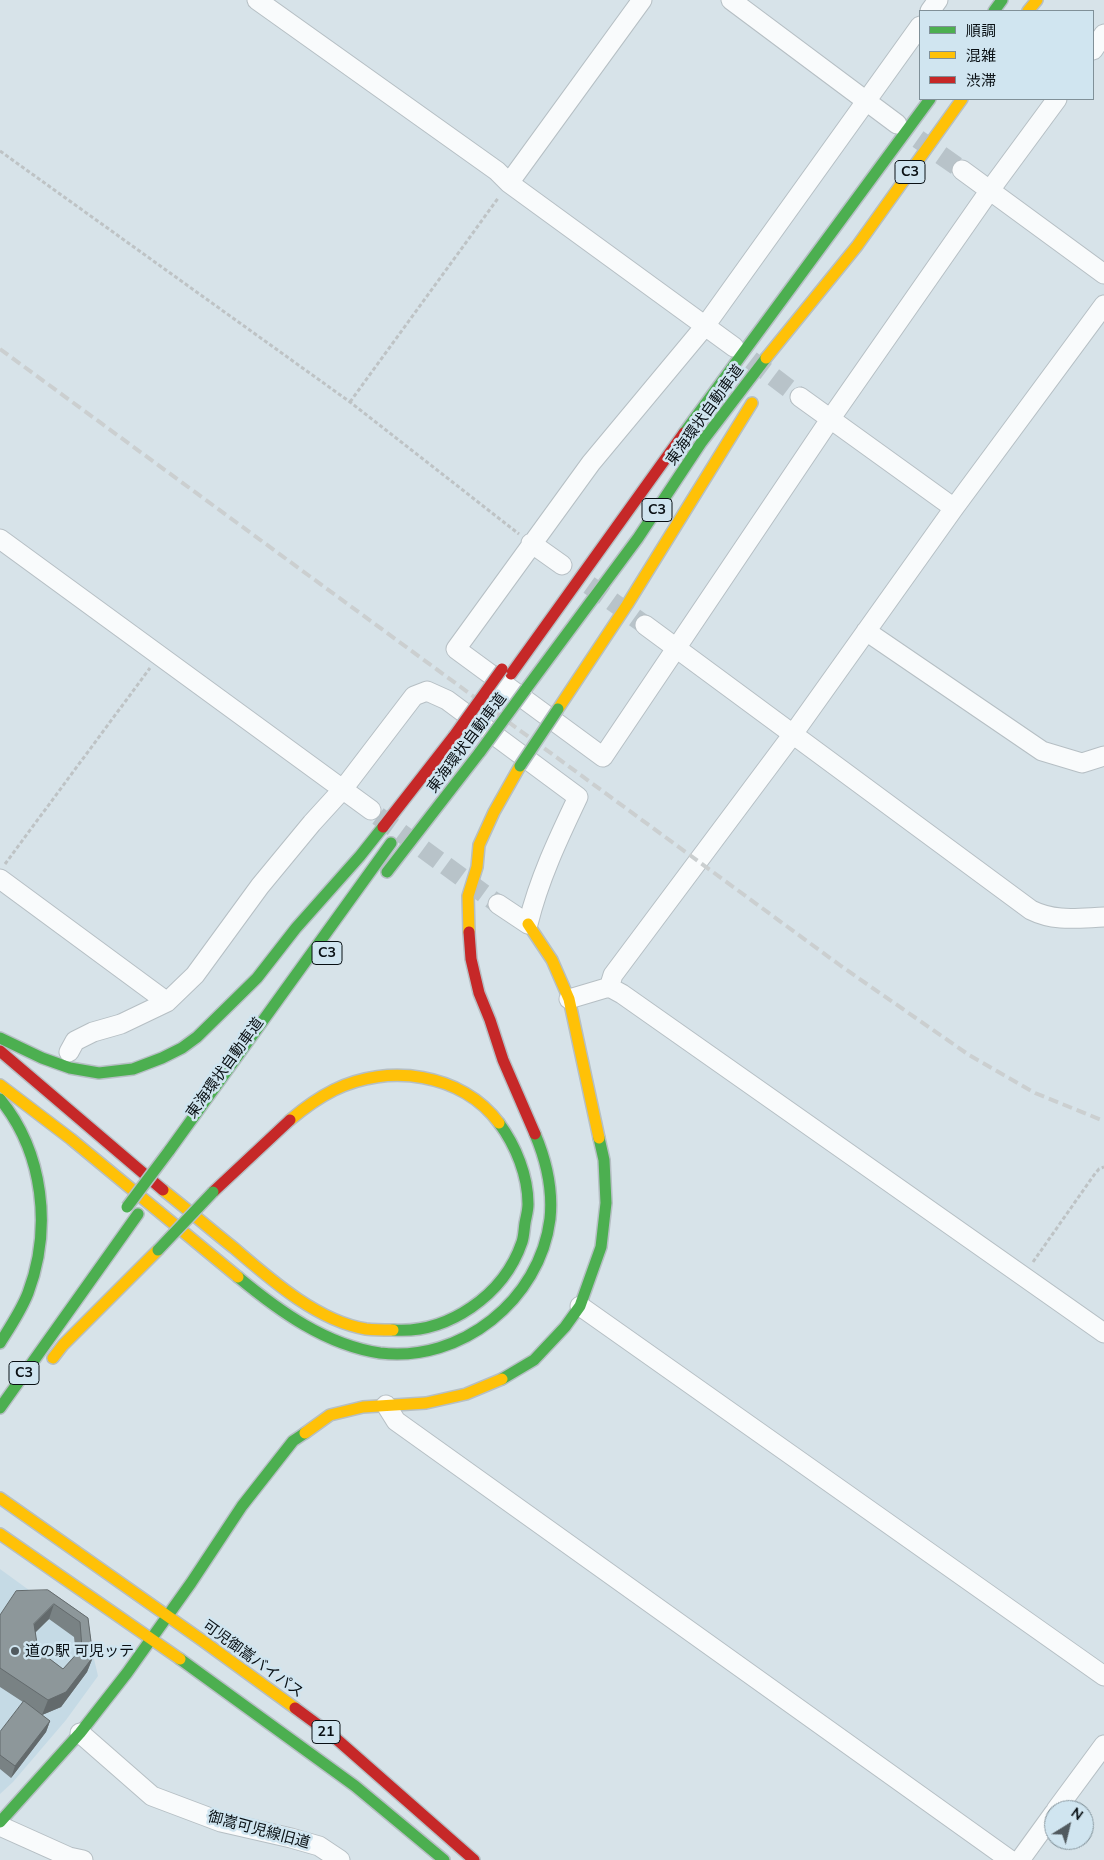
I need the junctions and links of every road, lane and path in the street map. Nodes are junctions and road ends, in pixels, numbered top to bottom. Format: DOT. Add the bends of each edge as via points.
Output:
graph roads {
  1 [pos="257,0"];
  2 [pos="642,0"];
  3 [pos="731,0"];
  4 [pos="919,27"];
  5 [pos="1104,34"];
  6 [pos="1094,49"];
  7 [pos="929,100"];
  8 [pos="961,100"];
  9 [pos="1056,100"];
  10 [pos="867,101"];
  11 [pos="897,124"];
  12 [pos="0,151"];
  13 [pos="962,170"];
  14 [pos="509,183"];
  15 [pos="990,190"];
  16 [pos="857,246"];
  17 [pos="1104,274"];
  18 [pos="1104,305"];
  19 [pos="705,326"];
  20 [pos="734,348"];
  21 [pos="788,350"];
  22 [pos="761,390"];
  23 [pos="800,397"];
  24 [pos="350,402"];
  25 [pos="831,418"];
  26 [pos="954,508"];
  27 [pos="0,539"];
  28 [pos="532,544"];
  29 [pos="562,565"];
  30 [pos="645,625"];
  31 [pos="866,631"];
  32 [pos="677,647"];
  33 [pos="159,655"];
  34 [pos="793,734"];
  35 [pos="460,737"];
  36 [pos="454,754"];
  37 [pos="1104,756"];
  38 [pos="343,789"];
  39 [pos="371,810"];
  40 [pos="397,835"];
  41 [pos="0,871"];
  42 [pos="0,879"];
  43 [pos="377,885"];
  44 [pos="498,904"];
  45 [pos="1104,917"];
  46 [pos="528,924"];
  47 [pos="609,988"];
  48 [pos="569,999"];
  49 [pos="167,1002"];
  50 [pos="0,1038"];
  51 [pos="0,1051"];
  52 [pos="69,1052"];
  53 [pos="0,1085"];
  54 [pos="0,1099"];
  55 [pos="1104,1167"];
  56 [pos="167,1174"];
  57 [pos="124,1211"];
  58 [pos="1023,1276"];
  59 [pos="580,1306"];
  60 [pos="1104,1334"];
  61 [pos="0,1343"];
  62 [pos="46,1367"];
  63 [pos="17,1404"];
  64 [pos="386,1405"];
  65 [pos="0,1408"];
  66 [pos="6,1418"];
  67 [pos="0,1498"];
  68 [pos="0,1534"];
  69 [pos="168,1616"];
  70 [pos="152,1640"];
  71 [pos="1104,1676"];
  72 [pos="80,1733"];
  73 [pos="1104,1745"];
  74 [pos="1063,1800"];
  75 [pos="0,1824"];
  76 [pos="1044,1827"];
  77 [pos="83,1860"];
  78 [pos="340,1860"];
  79 [pos="444,1860"];
  80 [pos="474,1860"];
  81 [pos="1010,1860"];
  82 [pos="1020,1860"];
  1 -- 14 [label="street" via="497,171"];
  2 -- 14 [label="street"];
  3 -- 10 [label="street"];
  4 -- 10 [label="street"];
  5 -- 6 [label="street"];
  7 -- 35 [label="main road, 東海環状自動車道 / C3"];
  8 -- 16 [label="main road, 東海環状自動車道 / C3"];
  9 -- 15 [label="street"];
  10 -- 11 [label="street"];
  10 -- 19 [label="street"];
  12 -- 24 [label="path"];
  13 -- 15 [label="street"];
  14 -- 19 [label="street"];
  14 -- 24 [label="path"];
  15 -- 17 [label="street"];
  15 -- 25 [label="street"];
  16 -- 21 [label="main road"];
  16 -- 43 [label="main road, 東海環状自動車道 / C3, bridge" via="787,330 707,436 638,538"];
  18 -- 26 [label="street"];
  19 -- 20 [label="street"];
  19 -- 28 [label="street" via="592,462"];
  22 -- 53 [label="main road, bridge" via="627,605 520,766 480,844 469,891 469,935 476,985 504,1063 535,1129 550,1188 546,1239 537,1263 525,1284 499,1315 472,1335 422,1353 392,1354 338,1343 287,1316 263,1298 71,1139"];
  23 -- 25 [label="street"];
  24 -- 28 [label="path"];
  25 -- 26 [label="street"];
  25 -- 32 [label="street"];
  26 -- 31 [label="street"];
  27 -- 33 [label="street"];
  28 -- 29 [label="street"];
  28 -- 32 [label="street" via="456,648 602,757"];
  30 -- 32 [label="street"];
  31 -- 34 [label="street"];
  31 -- 37 [label="street" via="1042,751 1082,763"];
  32 -- 34 [label="street"];
  33 -- 38 [label="street"];
  33 -- 41 [label="path"];
  34 -- 45 [label="street" via="1032,910 1059,919"];
  34 -- 47 [label="street" via="613,975"];
  35 -- 36 [label="main road, 東海環状自動車道 / C3"];
  35 -- 50 [label="main road" via="257,978 182,1048 133,1068 99,1073 70,1068"];
  38 -- 39 [label="street"];
  38 -- 46 [label="street" via="414,696 427,692 447,700 578,797 549,858"];
  38 -- 49 [label="street" via="260,886 194,975"];
  40 -- 57 [label="main road, 東海環状自動車道 / C3, bridge"];
  42 -- 49 [label="street"];
  44 -- 46 [label="street"];
  46 -- 48 [label="main road" via="541,939 562,978"];
  47 -- 48 [label="street"];
  47 -- 58 [label="street"];
  48 -- 59 [label="main road" via="604,1160 606,1203 601,1247"];
  49 -- 52 [label="street" via="75,1041"];
  51 -- 62 [label="main road, bridge" via="84,1124 274,1282 333,1318 365,1329 396,1333 427,1329 455,1320 480,1303 502,1280 516,1257 526,1229 526,1184 520,1159 496,1118 456,1087 409,1074 359,1081 307,1107 279,1131 214,1192 158,1250 63,1345"];
  54 -- 61 [label="main road" via="22,1132 33,1159 44,1221 31,1283"];
  55 -- 58 [label="path" via="1094,1174"];
  56 -- 65 [label="main road, C3"];
  58 -- 60 [label="street"];
  59 -- 64 [label="main road" via="534,1360 508,1376 466,1394 426,1403"];
  59 -- 71 [label="street"];
  63 -- 66 [label="main road"];
  64 -- 69 [label="main road" via="330,1415 293,1441 242,1506"];
  64 -- 81 [label="street" via="396,1421"];
  67 -- 69 [label="main road, 可児御嵩バイパス / 21"];
  68 -- 70 [label="main road, 21"];
  69 -- 70 [label="main road"];
  69 -- 80 [label="main road, 可児御嵩バイパス / 21" via="333,1736"];
  70 -- 72 [label="main road"];
  70 -- 79 [label="main road, 21" via="355,1786"];
  72 -- 75 [label="main road"];
  72 -- 78 [label="street, 御嵩可児線旧道" via="152,1796 221,1822 318,1846"];
  73 -- 74 [label="street"];
  75 -- 77 [label="street"];
  76 -- 82 [label="street"];
}
